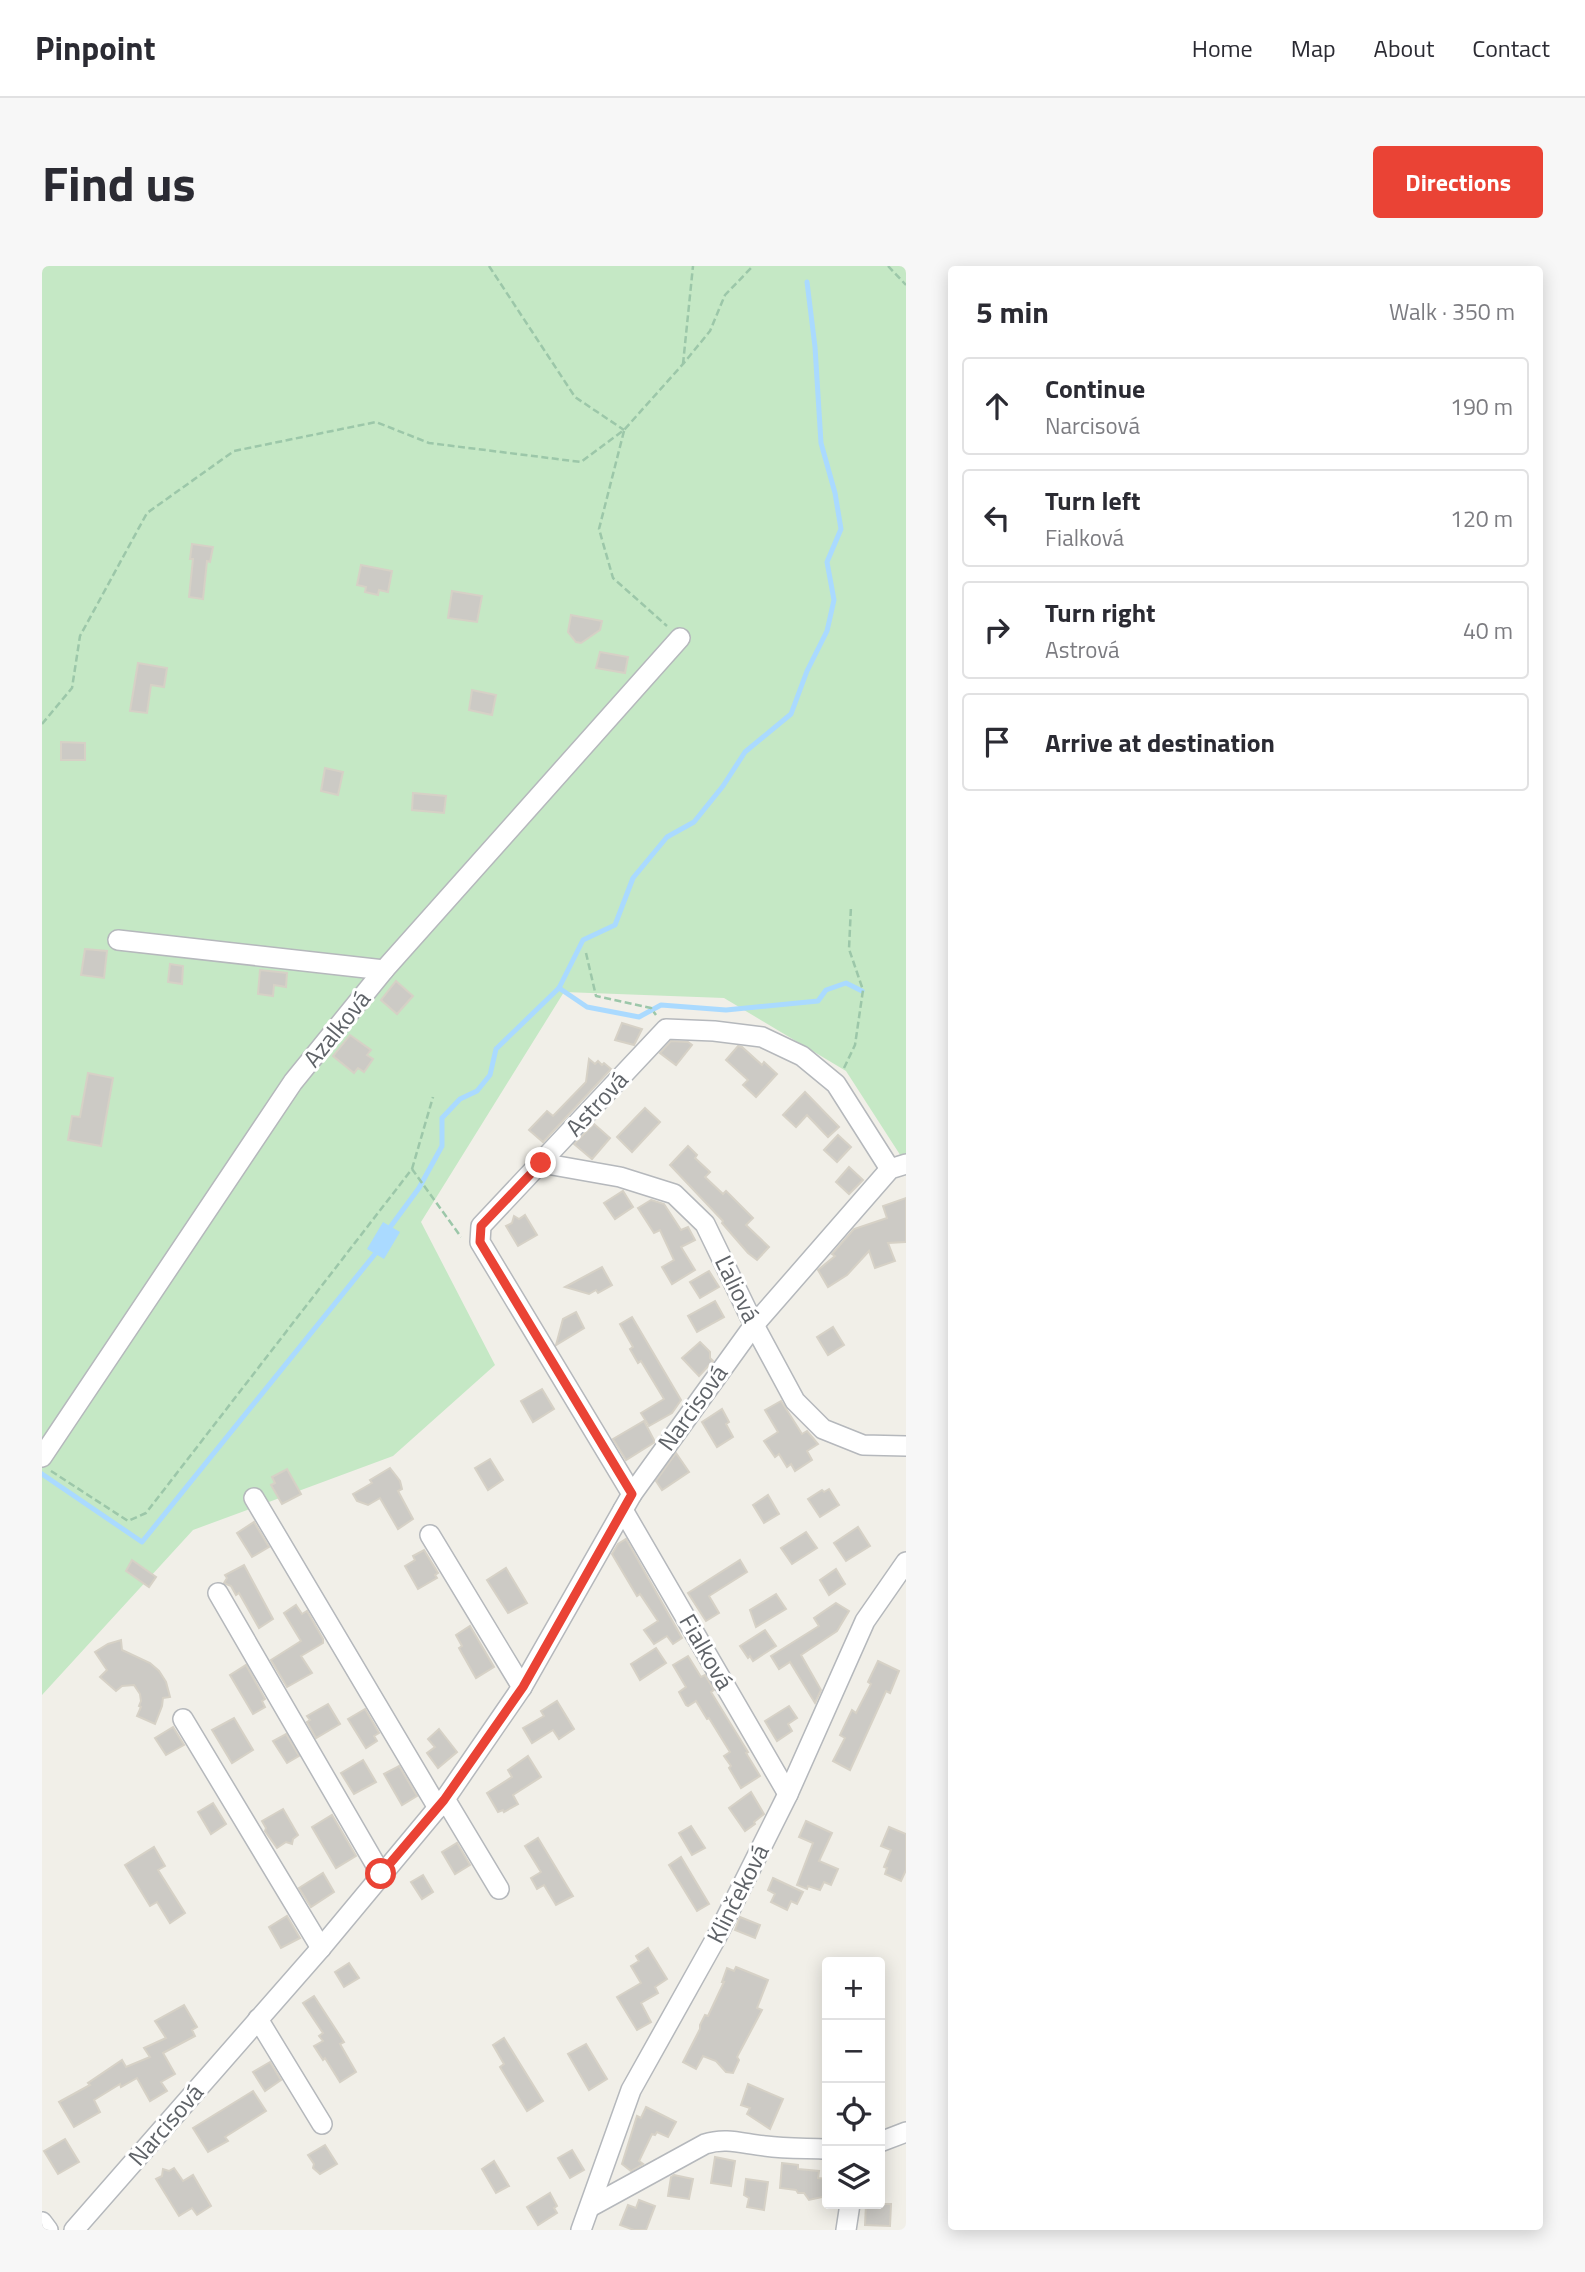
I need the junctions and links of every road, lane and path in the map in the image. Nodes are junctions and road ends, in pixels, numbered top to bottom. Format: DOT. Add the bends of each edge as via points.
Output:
graph roads {
  1 [pos="489,266"];
  2 [pos="693,266"];
  3 [pos="753,266"];
  4 [pos="888,266"];
  5 [pos="906,285"];
  6 [pos="683,364"];
  7 [pos="624,430"];
  8 [pos="680,638"];
  9 [pos="42,724"];
  10 [pos="851,906"];
  11 [pos="118,940"];
  12 [pos="586,953"];
  13 [pos="384,970"];
  14 [pos="654,1012"];
  15 [pos="836,1084"];
  16 [pos="433,1097"];
  17 [pos="541,1163"];
  18 [pos="898,1166"];
  19 [pos="412,1169"];
  20 [pos="471,1240"];
  21 [pos="754,1325"];
  22 [pos="906,1446"];
  23 [pos="42,1457"];
  24 [pos="42,1465"];
  25 [pos="254,1498"];
  26 [pos="628,1502"];
  27 [pos="430,1535"];
  28 [pos="906,1562"];
  29 [pos="218,1593"];
  30 [pos="523,1687"];
  31 [pos="183,1719"];
  32 [pos="788,1794"];
  33 [pos="441,1804"];
  34 [pos="381,1874"];
  35 [pos="499,1889"];
  36 [pos="320,1948"];
  37 [pos="258,2019"];
  38 [pos="322,2124"];
  39 [pos="906,2132"];
  40 [pos="885,2140"];
  41 [pos="822,2149"];
  42 [pos="590,2207"];
  43 [pos="849,2209"];
  44 [pos="42,2222"];
  45 [pos="48,2230"];
  46 [pos="74,2230"];
  47 [pos="581,2230"];
  48 [pos="846,2230"];
  1 -- 7 [label="path" via="575,397"];
  2 -- 6 [label="path"];
  3 -- 6 [label="path" via="724,295 710,331"];
  4 -- 5 [label="path"];
  6 -- 7 [label="path"];
  7 -- 8 [label="path" via="599,528 613,578"];
  7 -- 9 [label="path" via="581,462 429,443 376,422 234,451 147,513 80,636 72,688"];
  8 -- 13 [label="street, Azalková"];
  10 -- 15 [label="path" via="849,949 863,990 855,1045"];
  11 -- 13 [label="street"];
  12 -- 14 [label="path" via="596,996"];
  13 -- 23 [label="street, Azalková" via="293,1082"];
  15 -- 17 [label="street, Astrová" via="802,1056 762,1037 666,1029"];
  15 -- 18 [label="street"];
  16 -- 19 [label="path"];
  17 -- 20 [label="street, Astrová"];
  17 -- 21 [label="street, Ľaliová" via="620,1177 674,1194 705,1224"];
  18 -- 21 [label="street, Narcisová"];
  19 -- 20 [label="path"];
  19 -- 24 [label="path" via="146,1513 128,1521"];
  20 -- 26 [label="street, Fialková"];
  21 -- 22 [label="street, Ľaliová" via="794,1401 822,1429 863,1445"];
  21 -- 26 [label="street, Narcisová"];
  25 -- 33 [label="street"];
  26 -- 30 [label="street, Narcisová"];
  26 -- 32 [label="street, Fialková"];
  27 -- 30 [label="street"];
  28 -- 32 [label="street, Klinčeková" via="865,1621"];
  29 -- 34 [label="street"];
  30 -- 33 [label="street, Narcisová"];
  31 -- 36 [label="street"];
  32 -- 42 [label="street, Klinčeková" via="716,1938 631,2090"];
  33 -- 34 [label="street, Narcisová"];
  33 -- 35 [label="street"];
  34 -- 36 [label="street, Narcisová"];
  36 -- 37 [label="street, Narcisová"];
  37 -- 38 [label="street"];
  37 -- 46 [label="street, Narcisová"];
  39 -- 40 [label="street"];
  41 -- 42 [label="street" via="717,2140"];
  42 -- 47 [label="street, Klinčeková"];
  43 -- 48 [label="street"];
  44 -- 45 [label="street"];
}
